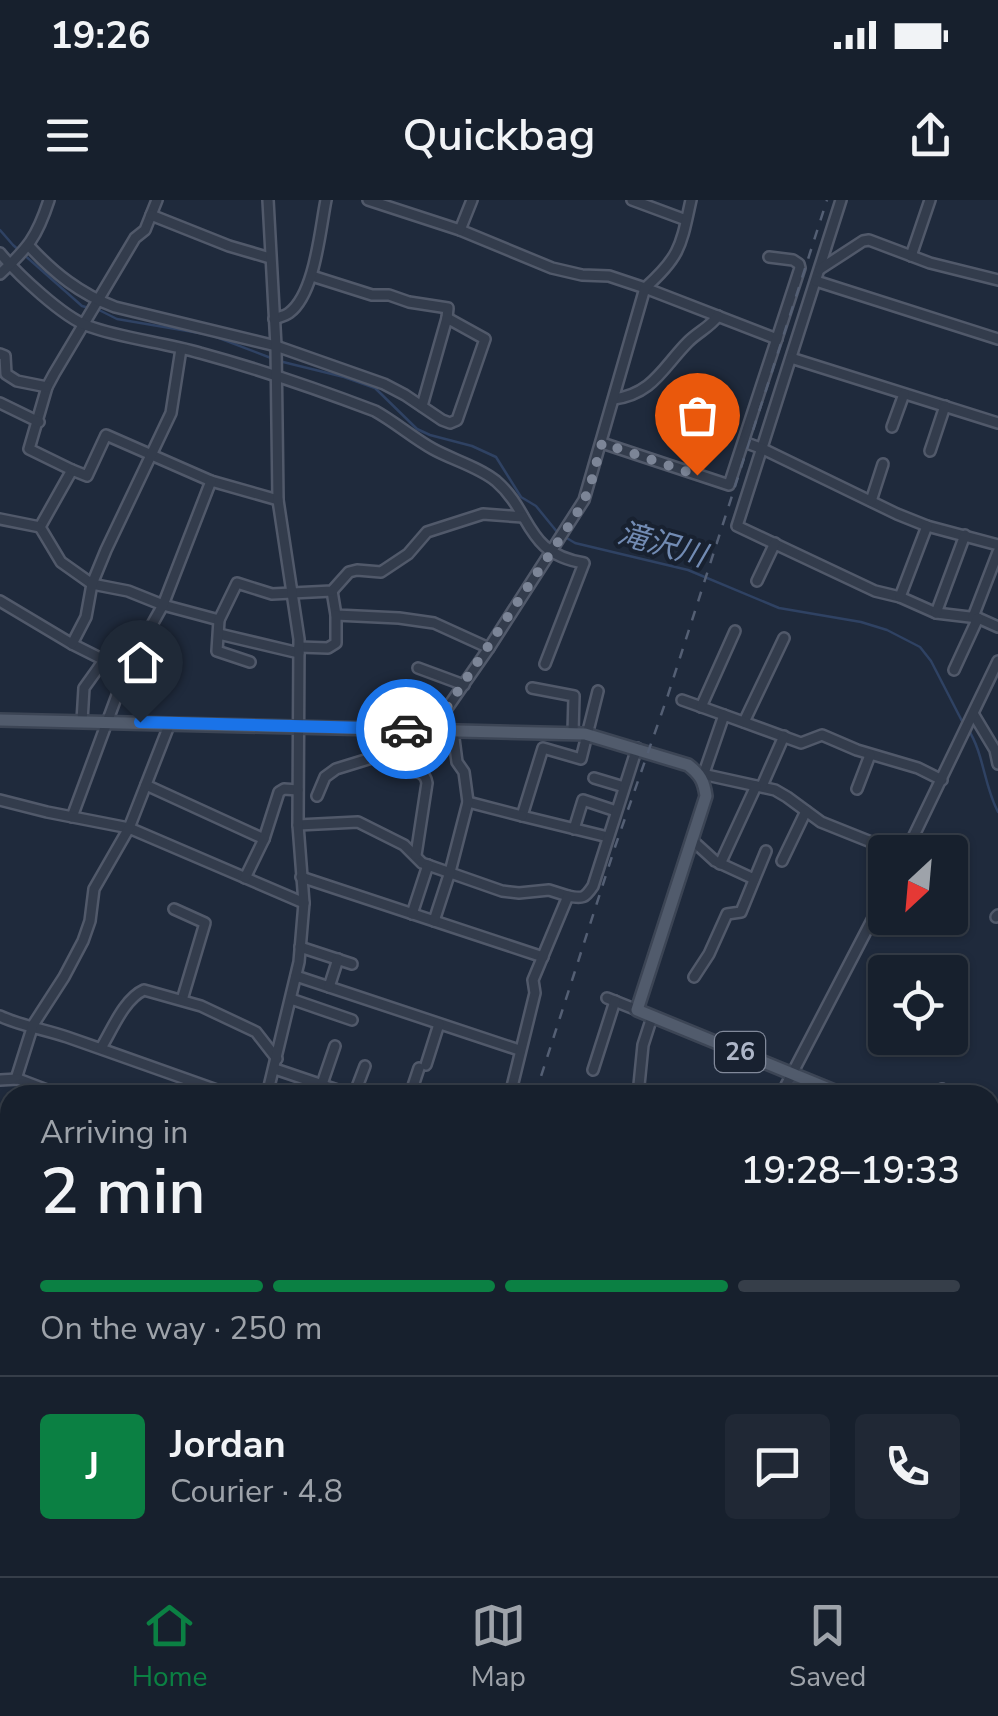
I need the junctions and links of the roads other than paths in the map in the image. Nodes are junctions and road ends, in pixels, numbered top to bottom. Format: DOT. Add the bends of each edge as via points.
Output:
graph roads {
  1 [pos="49,200"];
  2 [pos="157,200"];
  3 [pos="268,200"];
  4 [pos="326,200"];
  5 [pos="368,200"];
  6 [pos="472,200"];
  7 [pos="632,200"];
  8 [pos="690,200"];
  9 [pos="841,200"];
  10 [pos="930,200"];
  11 [pos="151,215"];
  12 [pos="686,220"];
  13 [pos="460,230"];
  14 [pos="28,247"];
  15 [pos="0,253"];
  16 [pos="912,256"];
  17 [pos="769,257"];
  18 [pos="270,258"];
  19 [pos="12,263"];
  20 [pos="820,269"];
  21 [pos="0,274"];
  22 [pos="312,276"];
  23 [pos="998,280"];
  24 [pos="816,281"];
  25 [pos="645,288"];
  26 [pos="98,302"];
  27 [pos="718,316"];
  28 [pos="447,318"];
  29 [pos="86,320"];
  30 [pos="274,320"];
  31 [pos="777,339"];
  32 [pos="998,339"];
  33 [pos="276,346"];
  34 [pos="181,349"];
  35 [pos="0,354"];
  36 [pos="791,358"];
  37 [pos="275,376"];
  38 [pos="47,387"];
  39 [pos="904,394"];
  40 [pos="614,399"];
  41 [pos="0,404"];
  42 [pos="422,406"];
  43 [pos="945,406"];
  44 [pos="38,422"];
  45 [pos="998,423"];
  46 [pos="892,426"];
  47 [pos="744,442"];
  48 [pos="602,443"];
  49 [pos="763,449"];
  50 [pos="930,450"];
  51 [pos="152,456"];
  52 [pos="883,464"];
  53 [pos="72,470"];
  54 [pos="212,481"];
  55 [pos="278,500"];
  56 [pos="871,501"];
  57 [pos="522,518"];
  58 [pos="0,519"];
  59 [pos="927,526"];
  60 [pos="40,527"];
  61 [pos="965,535"];
  62 [pos="775,544"];
  63 [pos="998,548"];
  64 [pos="550,553"];
  65 [pos="757,581"];
  66 [pos="92,584"];
  67 [pos="332,591"];
  68 [pos="294,594"];
  69 [pos="900,598"];
  70 [pos="0,601"];
  71 [pos="163,604"];
  72 [pos="936,613"];
  73 [pos="336,615"];
  74 [pos="976,618"];
  75 [pos="219,620"];
  76 [pos="998,627"];
  77 [pos="734,631"];
  78 [pos="219,634"];
  79 [pos="784,638"];
  80 [pos="72,644"];
  81 [pos="489,648"];
  82 [pos="299,650"];
  83 [pos="104,660"];
  84 [pos="250,662"];
  85 [pos="998,662"];
  86 [pos="544,664"];
  87 [pos="418,668"];
  88 [pos="954,670"];
  89 [pos="126,671"];
  90 [pos="464,685"];
  91 [pos="532,688"];
  92 [pos="598,690"];
  93 [pos="682,700"];
  94 [pos="702,707"];
  95 [pos="724,715"];
  96 [pos="974,715"];
  97 [pos="0,720"];
  98 [pos="82,721"];
  99 [pos="109,722"];
  100 [pos="170,722"];
  101 [pos="744,722"];
  102 [pos="298,727"];
  103 [pos="426,730"];
  104 [pos="453,731"];
  105 [pos="573,733"];
  106 [pos="587,734"];
  107 [pos="784,736"];
  108 [pos="401,748"];
  109 [pos="637,748"];
  110 [pos="870,755"];
  111 [pos="998,764"];
  112 [pos="702,774"];
  113 [pos="594,778"];
  114 [pos="942,780"];
  115 [pos="146,786"];
  116 [pos="759,786"];
  117 [pos="624,787"];
  118 [pos="856,789"];
  119 [pos="298,790"];
  120 [pos="317,796"];
  121 [pos="0,800"];
  122 [pos="468,802"];
  123 [pos="616,811"];
  124 [pos="806,812"];
  125 [pos="522,816"];
  126 [pos="72,817"];
  127 [pos="298,825"];
  128 [pos="128,828"];
  129 [pos="574,829"];
  130 [pos="914,835"];
  131 [pos="264,838"];
  132 [pos="608,838"];
  133 [pos="868,839"];
  134 [pos="692,840"];
  135 [pos="766,851"];
  136 [pos="416,855"];
  137 [pos="782,861"];
  138 [pos="428,864"];
  139 [pos="720,864"];
  140 [pos="450,872"];
  141 [pos="301,877"];
  142 [pos="245,878"];
  143 [pos="754,879"];
  144 [pos="568,896"];
  145 [pos="304,903"];
  146 [pos="174,909"];
  147 [pos="412,914"];
  148 [pos="434,921"];
  149 [pos="868,927"];
  150 [pos="300,947"];
  151 [pos="543,958"];
  152 [pos="338,959"];
  153 [pos="352,964"];
  154 [pos="296,976"];
  155 [pos="694,977"];
  156 [pos="329,987"];
  157 [pos="291,999"];
  158 [pos="182,1000"];
  159 [pos="636,1010"];
  160 [pos="0,1016"];
  161 [pos="652,1016"];
  162 [pos="352,1020"];
  163 [pos="439,1024"];
  164 [pos="33,1026"];
  165 [pos="335,1046"];
  166 [pos="100,1048"];
  167 [pos="520,1050"];
  168 [pos="276,1064"];
  169 [pos="365,1066"];
  170 [pos="593,1070"];
  171 [pos="791,1073"];
  172 [pos="16,1079"];
  173 [pos="0,1080"];
  174 [pos="322,1084"];
  175 [pos="35,1085"];
  176 [pos="203,1085"];
  177 [pos="270,1085"];
  178 [pos="357,1085"];
  179 [pos="414,1085"];
  180 [pos="512,1085"];
  181 [pos="639,1085"];
  182 [pos="786,1085"];
  183 [pos="820,1085"];
  1 -- 14 [label="street"];
  2 -- 11 [label="street"];
  3 -- 18 [label="street"];
  4 -- 22 [label="street"];
  5 -- 13 [label="street"];
  6 -- 13 [label="street"];
  7 -- 12 [label="street"];
  8 -- 12 [label="street"];
  9 -- 20 [label="street"];
  10 -- 16 [label="street"];
  11 -- 18 [label="street"];
  11 -- 26 [label="street"];
  12 -- 25 [label="street" via="675,258"];
  13 -- 25 [label="street" via="552,268"];
  14 -- 19 [label="street"];
  14 -- 26 [label="street"];
  15 -- 19 [label="street"];
  16 -- 20 [label="street" via="869,240"];
  16 -- 23 [label="street"];
  17 -- 31 [label="street" via="793,260 800,268"];
  18 -- 30 [label="street"];
  19 -- 21 [label="street"];
  19 -- 29 [label="street" via="44,295"];
  20 -- 24 [label="street"];
  22 -- 28 [label="street" via="448,308"];
  22 -- 30 [label="street" via="296,306"];
  24 -- 32 [label="street"];
  24 -- 36 [label="street"];
  25 -- 27 [label="street"];
  25 -- 40 [label="street"];
  26 -- 29 [label="street"];
  26 -- 33 [label="street"];
  27 -- 31 [label="street"];
  27 -- 40 [label="street" via="666,372 632,397"];
  28 -- 42 [label="street"];
  28 -- 42 [label="street" via="485,339 457,420 442,420"];
  29 -- 34 [label="street"];
  29 -- 38 [label="street"];
  30 -- 33 [label="street"];
  31 -- 47 [label="street"];
  33 -- 37 [label="street"];
  33 -- 42 [label="street" via="384,384"];
  34 -- 37 [label="street"];
  34 -- 51 [label="street" via="170,412"];
  35 -- 38 [label="street" via="6,374"];
  36 -- 39 [label="street"];
  36 -- 49 [label="street"];
  37 -- 55 [label="street"];
  37 -- 57 [label="street" via="398,423 430,448 496,481"];
  38 -- 44 [label="street"];
  39 -- 43 [label="street"];
  39 -- 46 [label="street"];
  40 -- 48 [label="street"];
  41 -- 44 [label="street"];
  43 -- 45 [label="street"];
  43 -- 50 [label="street"];
  44 -- 53 [label="street" via="29,448"];
  47 -- 48 [label="street" via="729,486"];
  47 -- 49 [label="street"];
  48 -- 64 [label="street" via="584,500"];
  49 -- 56 [label="street"];
  49 -- 62 [label="street" via="737,526"];
  51 -- 53 [label="street" via="106,434 87,476"];
  51 -- 54 [label="street"];
  51 -- 66 [label="street"];
  52 -- 56 [label="street"];
  53 -- 60 [label="street"];
  54 -- 55 [label="street"];
  54 -- 71 [label="street"];
  55 -- 68 [label="street"];
  56 -- 59 [label="street"];
  57 -- 64 [label="street"];
  57 -- 67 [label="street" via="482,514 427,532 381,572 349,572"];
  58 -- 60 [label="street"];
  59 -- 61 [label="street"];
  59 -- 69 [label="street"];
  60 -- 66 [label="street" via="61,562"];
  61 -- 63 [label="street"];
  61 -- 72 [label="street"];
  62 -- 65 [label="street"];
  62 -- 69 [label="street"];
  63 -- 74 [label="street"];
  64 -- 81 [label="street"];
  64 -- 86 [label="street" via="584,563"];
  66 -- 71 [label="street"];
  66 -- 80 [label="street"];
  67 -- 68 [label="street"];
  67 -- 73 [label="street"];
  68 -- 75 [label="street" via="237,583"];
  68 -- 82 [label="street"];
  69 -- 72 [label="street"];
  70 -- 80 [label="street"];
  71 -- 75 [label="street"];
  71 -- 89 [label="street"];
  72 -- 74 [label="street"];
  73 -- 81 [label="street" via="434,623"];
  73 -- 82 [label="street" via="336,642"];
  74 -- 76 [label="street"];
  74 -- 88 [label="street"];
  75 -- 78 [label="street"];
  77 -- 94 [label="street"];
  78 -- 82 [label="street"];
  78 -- 84 [label="street" via="217,651"];
  79 -- 101 [label="street"];
  80 -- 83 [label="street"];
  81 -- 90 [label="street"];
  82 -- 102 [label="street"];
  83 -- 89 [label="street"];
  83 -- 98 [label="street" via="84,688"];
  85 -- 96 [label="street"];
  87 -- 90 [label="street"];
  89 -- 99 [label="street"];
  90 -- 103 [label="street"];
  91 -- 105 [label="street" via="573,694"];
  92 -- 106 [label="street"];
  93 -- 94 [label="street"];
  94 -- 95 [label="street"];
  95 -- 101 [label="street"];
  95 -- 112 [label="street"];
  96 -- 111 [label="street"];
  96 -- 114 [label="street"];
  97 -- 98 [label="main road"];
  98 -- 99 [label="main road"];
  99 -- 100 [label="main road"];
  99 -- 126 [label="street"];
  100 -- 102 [label="main road"];
  100 -- 115 [label="street"];
  101 -- 107 [label="street"];
  102 -- 103 [label="main road"];
  102 -- 119 [label="street"];
  103 -- 104 [label="main road"];
  103 -- 108 [label="street"];
  104 -- 105 [label="main road"];
  104 -- 122 [label="street"];
  105 -- 106 [label="main road"];
  106 -- 109 [label="main road"];
  106 -- 125 [label="street" via="582,759 544,748"];
  107 -- 110 [label="street" via="805,742 822,735"];
  107 -- 116 [label="street"];
  108 -- 120 [label="street" via="336,768"];
  108 -- 136 [label="street" via="404,770 421,772 428,783"];
  109 -- 112 [label="main road"];
  109 -- 117 [label="street"];
  110 -- 114 [label="street"];
  110 -- 118 [label="street"];
  112 -- 116 [label="street"];
  112 -- 134 [label="main road" via="706,796"];
  113 -- 117 [label="street"];
  114 -- 130 [label="street"];
  115 -- 128 [label="street"];
  115 -- 131 [label="street"];
  116 -- 124 [label="street"];
  116 -- 139 [label="street"];
  117 -- 123 [label="street"];
  119 -- 127 [label="street"];
  119 -- 131 [label="street" via="279,792"];
  121 -- 126 [label="street"];
  122 -- 125 [label="street"];
  122 -- 140 [label="street"];
  123 -- 129 [label="street" via="583,800"];
  123 -- 132 [label="street"];
  124 -- 133 [label="street"];
  124 -- 137 [label="street"];
  125 -- 129 [label="street"];
  126 -- 128 [label="street"];
  127 -- 136 [label="street" via="358,822"];
  127 -- 141 [label="street"];
  128 -- 142 [label="street"];
  128 -- 164 [label="street" via="94,889 82,942"];
  129 -- 132 [label="street"];
  131 -- 142 [label="street"];
  132 -- 144 [label="street" via="585,897"];
  134 -- 139 [label="street"];
  134 -- 159 [label="main road"];
  135 -- 143 [label="street"];
  136 -- 138 [label="street"];
  138 -- 140 [label="street"];
  138 -- 147 [label="street"];
  139 -- 143 [label="street"];
  140 -- 144 [label="street" via="502,891"];
  140 -- 148 [label="street"];
  141 -- 145 [label="street"];
  141 -- 147 [label="street"];
  142 -- 145 [label="street"];
  143 -- 155 [label="street" via="741,912 727,914"];
  144 -- 151 [label="street"];
  145 -- 150 [label="street"];
  146 -- 158 [label="street" via="205,923"];
  147 -- 148 [label="street"];
  148 -- 151 [label="street"];
  149 -- 171 [label="street"];
  150 -- 152 [label="street"];
  150 -- 154 [label="street"];
  151 -- 167 [label="street"];
  152 -- 153 [label="street"];
  152 -- 156 [label="street"];
  154 -- 156 [label="street"];
  154 -- 157 [label="street"];
  156 -- 163 [label="street"];
  157 -- 162 [label="street"];
  157 -- 168 [label="street"];
  158 -- 166 [label="street" via="137,992"];
  158 -- 168 [label="street" via="256,1032"];
  159 -- 161 [label="main road, 26"];
  159 -- 170 [label="street" via="611,1000"];
  160 -- 164 [label="street"];
  161 -- 171 [label="main road, 26"];
  161 -- 181 [label="street"];
  163 -- 167 [label="street"];
  163 -- 179 [label="street"];
  164 -- 166 [label="street"];
  164 -- 172 [label="street"];
  165 -- 174 [label="street"];
  166 -- 176 [label="street"];
  167 -- 180 [label="street"];
  168 -- 174 [label="street"];
  168 -- 177 [label="street"];
  169 -- 178 [label="street"];
  171 -- 182 [label="street"];
  171 -- 183 [label="main road, 26"];
  172 -- 173 [label="street"];
  172 -- 175 [label="street"];
}
